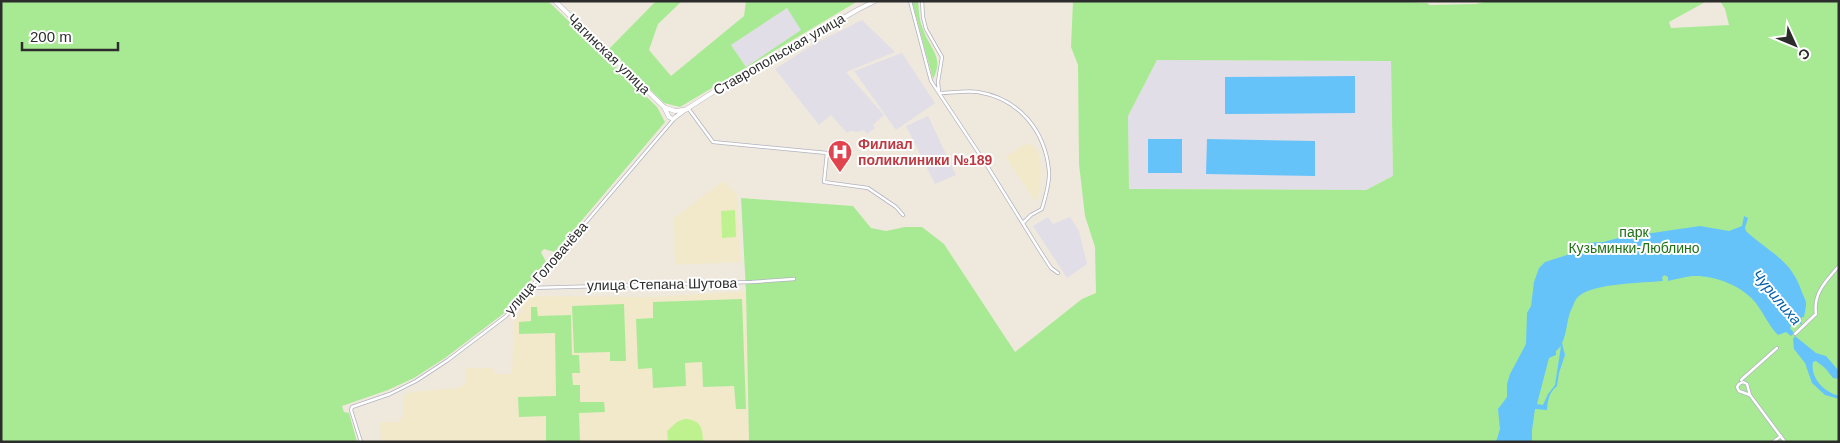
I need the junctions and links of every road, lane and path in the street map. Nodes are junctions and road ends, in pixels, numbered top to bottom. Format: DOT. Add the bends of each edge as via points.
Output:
graph roads {
  1 [pos="555,1"];
  2 [pos="875,1"];
  3 [pos="910,1"];
  4 [pos="922,1"];
  5 [pos="940,93"];
  6 [pos="664,107"];
  7 [pos="686,109"];
  8 [pos="674,111"];
  9 [pos="669,115"];
  10 [pos="676,118"];
  11 [pos="668,125"];
  12 [pos="903,215"];
  13 [pos="1023,223"];
  14 [pos="1839,266"];
  15 [pos="1058,273"];
  16 [pos="794,279"];
  17 [pos="530,288"];
  18 [pos="1795,334"];
  19 [pos="1778,348"];
  20 [pos="1741,380"];
  21 [pos="1748,387"];
  22 [pos="1742,392"];
  23 [pos="1751,396"];
  24 [pos="1781,436"];
  25 [pos="361,442"];
  26 [pos="1773,442"];
  27 [pos="1785,442"];
  1 -- 6 [label="street, Чагинская улица"];
  2 -- 7 [label="street, Ставропольская улица"];
  3 -- 5 [label="street" via="930,81"];
  4 -- 5 [label="street" via="925,26 942,57 938,82"];
  5 -- 13 [label="street"];
  5 -- 13 [label="street" via="976,92 998,98 1022,113 1042,139 1049,182 1042,209"];
  6 -- 8 [label="street, Чагинская улица"];
  6 -- 9 [label="street, Чагинская улица"];
  7 -- 8 [label="street, Ставропольская улица"];
  7 -- 10 [label="street, Ставропольская улица"];
  7 -- 12 [label="street" via="713,142 828,153 824,182 868,188"];
  8 -- 9 [label="street"];
  8 -- 10 [label="street" via="677,112"];
  9 -- 10 [label="street"];
  9 -- 11 [label="street"];
  10 -- 11 [label="street, улица Головачёва"];
  11 -- 17 [label="street, улица Головачёва"];
  13 -- 15 [label="street"];
  14 -- 18 [label="street" via="1820,288 1816,314"];
  16 -- 17 [label="street, улица Степана Шутова"];
  17 -- 25 [label="street, улица Головачёва" via="506,316 448,360 390,394 352,407"];
  19 -- 20 [label="street"];
  21 -- 22 [label="street"];
  21 -- 22 [label="street" via="1740,383 1738,389"];
  21 -- 23 [label="street"];
  22 -- 23 [label="street"];
  23 -- 24 [label="street"];
  24 -- 26 [label="street"];
  24 -- 27 [label="street"];
}
